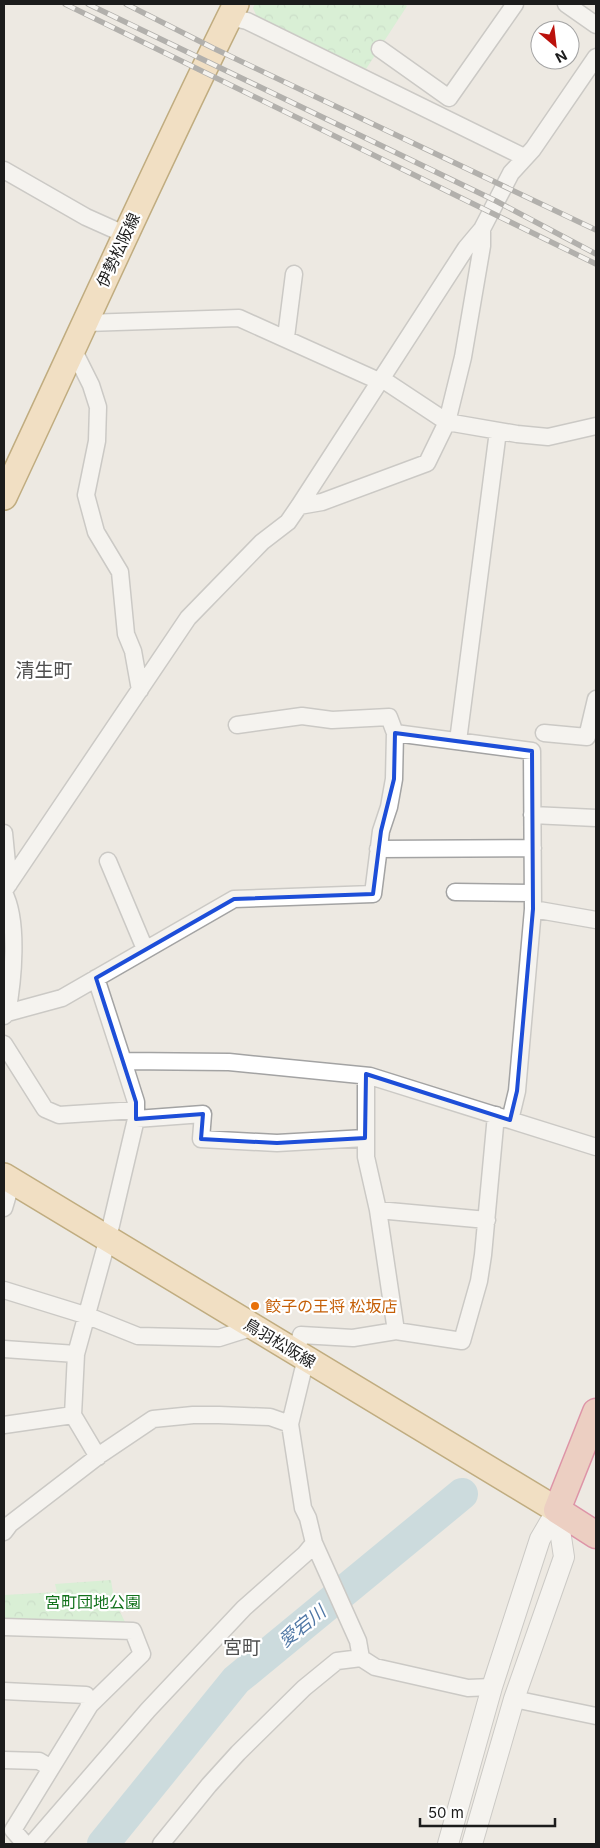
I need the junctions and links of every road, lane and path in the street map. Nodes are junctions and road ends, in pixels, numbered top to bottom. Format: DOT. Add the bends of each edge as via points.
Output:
graph roads {
  1 [pos="515,4"];
  2 [pos="566,4"];
  3 [pos="233,10"];
  4 [pos="596,25"];
  5 [pos="380,49"];
  6 [pos="596,57"];
  7 [pos="449,98"];
  8 [pos="440,116"];
  9 [pos="524,157"];
  10 [pos="4,170"];
  11 [pos="482,229"];
  12 [pos="124,234"];
  13 [pos="294,274"];
  14 [pos="86,323"];
  15 [pos="286,338"];
  16 [pos="73,349"];
  17 [pos="382,380"];
  18 [pos="447,422"];
  19 [pos="596,426"];
  20 [pos="498,431"];
  21 [pos="4,497"];
  22 [pos="299,506"];
  23 [pos="140,690"];
  24 [pos="596,699"];
  25 [pos="237,726"];
  26 [pos="395,733"];
  27 [pos="544,733"];
  28 [pos="458,741"];
  29 [pos="532,815"];
  30 [pos="596,818"];
  31 [pos="4,833"];
  32 [pos="533,848"];
  33 [pos="378,849"];
  34 [pos="108,861"];
  35 [pos="6,889"];
  36 [pos="455,892"];
  37 [pos="533,901"];
  38 [pos="596,920"];
  39 [pos="145,949"];
  40 [pos="96,978"];
  41 [pos="5,1014"];
  42 [pos="4,1044"];
  43 [pos="123,1061"];
  44 [pos="366,1076"];
  45 [pos="136,1115"];
  46 [pos="503,1118"];
  47 [pos="365,1138"];
  48 [pos="596,1147"];
  49 [pos="8,1179"];
  50 [pos="4,1208"];
  51 [pos="378,1210"];
  52 [pos="487,1220"];
  53 [pos="108,1238"];
  54 [pos="4,1290"];
  55 [pos="88,1316"];
  56 [pos="254,1327"];
  57 [pos="396,1331"];
  58 [pos="4,1349"];
  59 [pos="76,1354"];
  60 [pos="301,1355"];
  61 [pos="596,1412"];
  62 [pos="73,1415"];
  63 [pos="290,1424"];
  64 [pos="4,1425"];
  65 [pos="98,1456"];
  66 [pos="557,1510"];
  67 [pos="4,1532"];
  68 [pos="596,1534"];
  69 [pos="317,1549"];
  70 [pos="4,1626"];
  71 [pos="361,1658"];
  72 [pos="492,1687"];
  73 [pos="4,1691"];
  74 [pos="514,1699"];
  75 [pos="90,1705"];
  76 [pos="596,1716"];
  77 [pos="4,1760"];
  78 [pos="51,1768"];
  79 [pos="9,1830"];
  80 [pos="25,1844"];
  81 [pos="32,1844"];
  82 [pos="161,1844"];
  83 [pos="448,1844"];
  84 [pos="472,1844"];
  1 -- 7 [label="street"];
  2 -- 4 [label="street"];
  3 -- 8 [label="street" via="247,21"];
  3 -- 12 [label="main road, 伊勢松阪線"];
  5 -- 7 [label="street"];
  6 -- 9 [label="street"];
  7 -- 8 [label="street"];
  8 -- 9 [label="street"];
  9 -- 11 [label="street" via="504,185"];
  10 -- 12 [label="street" via="86,217"];
  11 -- 17 [label="street" via="466,248"];
  11 -- 18 [label="street" via="463,357"];
  12 -- 14 [label="main road, 伊勢松阪線"];
  13 -- 15 [label="street"];
  14 -- 15 [label="street" via="239,318"];
  14 -- 16 [label="main road, 伊勢松阪線"];
  15 -- 17 [label="street"];
  16 -- 21 [label="main road, 伊勢松阪線"];
  16 -- 23 [label="street" via="92,385 98,407 97,440 86,495 96,532 120,572 126,634 133,651"];
  17 -- 18 [label="street"];
  17 -- 22 [label="street"];
  18 -- 20 [label="street"];
  18 -- 22 [label="street" via="427,463 322,502"];
  19 -- 20 [label="street" via="548,437"];
  20 -- 28 [label="street"];
  22 -- 23 [label="street" via="288,522 262,542 188,618"];
  23 -- 35 [label="street"];
  24 -- 27 [label="street" via="588,737"];
  25 -- 26 [label="street" via="302,716 332,720 389,717"];
  26 -- 28 [label="street"];
  26 -- 33 [label="street" via="394,779"];
  28 -- 29 [label="street" via="532,751"];
  29 -- 30 [label="street"];
  29 -- 32 [label="street"];
  31 -- 35 [label="street"];
  32 -- 33 [label="street"];
  32 -- 37 [label="street"];
  33 -- 39 [label="street" via="373,894 234,899"];
  34 -- 39 [label="street"];
  35 -- 41 [label="street" via="14,973"];
  36 -- 37 [label="street"];
  37 -- 38 [label="street"];
  37 -- 46 [label="street" via="517,1091"];
  39 -- 40 [label="street"];
  40 -- 41 [label="street" via="62,998"];
  40 -- 43 [label="street"];
  42 -- 45 [label="street" via="45,1109 59,1115"];
  43 -- 44 [label="street" via="229,1062"];
  43 -- 45 [label="street" via="136,1102"];
  44 -- 46 [label="street"];
  44 -- 47 [label="street"];
  45 -- 47 [label="street" via="203,1114 201,1138 277,1143"];
  45 -- 53 [label="street"];
  46 -- 48 [label="street"];
  46 -- 52 [label="street"];
  47 -- 51 [label="street"];
  49 -- 50 [label="street"];
  49 -- 53 [label="main road, 鳥羽松阪線"];
  51 -- 52 [label="street"];
  51 -- 57 [label="street"];
  52 -- 57 [label="street" via="479,1281 462,1341"];
  53 -- 55 [label="street"];
  53 -- 56 [label="main road, 鳥羽松阪線"];
  54 -- 55 [label="street"];
  55 -- 56 [label="street" via="138,1336 219,1338"];
  55 -- 59 [label="street"];
  56 -- 60 [label="main road, 鳥羽松阪線"];
  57 -- 60 [label="street" via="353,1338 300,1335"];
  58 -- 59 [label="street"];
  59 -- 62 [label="street"];
  60 -- 63 [label="street"];
  60 -- 66 [label="main road, 鳥羽松阪線"];
  61 -- 66 [label="highway"];
  62 -- 64 [label="street"];
  62 -- 65 [label="street"];
  63 -- 65 [label="street" via="270,1417 228,1415 153,1419"];
  63 -- 69 [label="street" via="303,1508"];
  65 -- 67 [label="street"];
  66 -- 68 [label="highway"];
  66 -- 72 [label="street" via="540,1539"];
  66 -- 74 [label="street" via="564,1557"];
  69 -- 71 [label="street" via="358,1641"];
  69 -- 81 [label="street" via="305,1554 244,1608 148,1710"];
  70 -- 75 [label="street" via="133,1631 142,1654"];
  71 -- 72 [label="street" via="375,1666 468,1688"];
  71 -- 82 [label="street" via="337,1661 304,1688 215,1778"];
  72 -- 83 [label="street"];
  73 -- 75 [label="street" via="86,1695"];
  74 -- 76 [label="street"];
  74 -- 84 [label="street"];
  75 -- 78 [label="street"];
  77 -- 78 [label="street" via="39,1761"];
  78 -- 79 [label="street"];
  79 -- 80 [label="street"];
}
